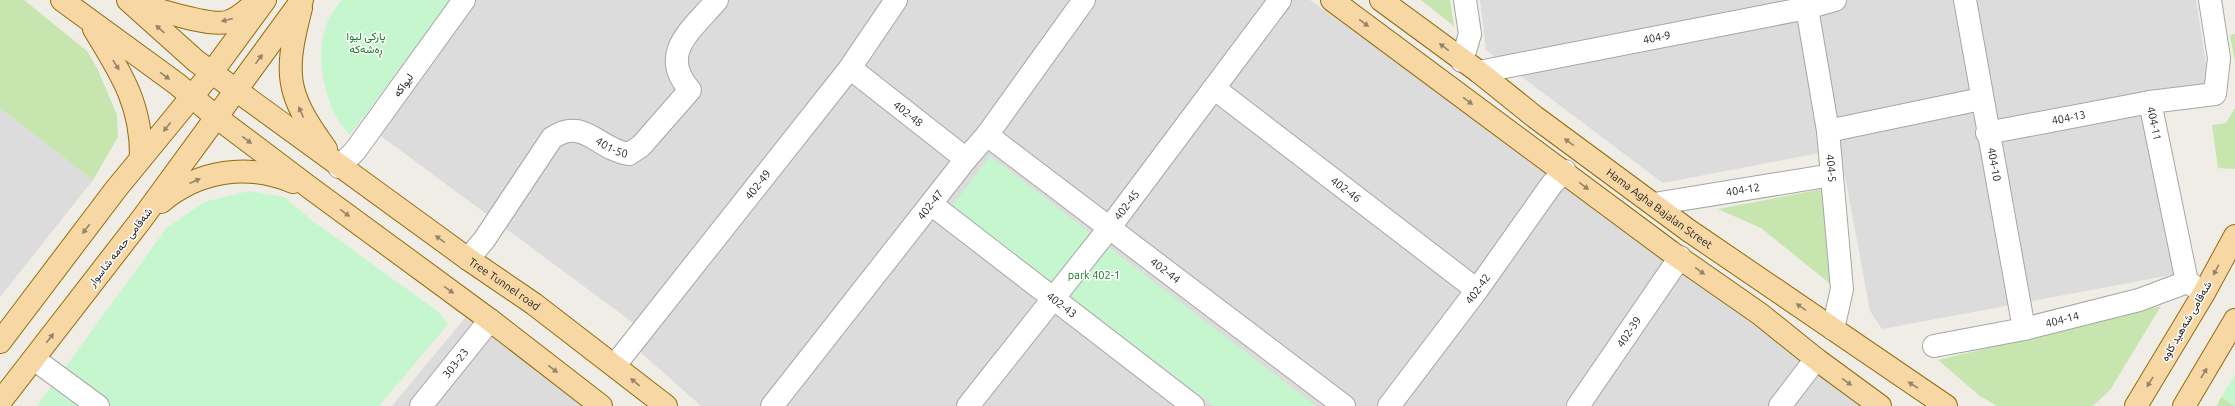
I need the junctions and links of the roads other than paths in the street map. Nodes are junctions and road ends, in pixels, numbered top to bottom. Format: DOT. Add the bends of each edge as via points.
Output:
graph roads {
  1 [pos="62,0"];
  2 [pos="259,0"];
  3 [pos="265,0"];
  4 [pos="302,0"];
  5 [pos="464,0"];
  6 [pos="717,0"];
  7 [pos="896,0"];
  8 [pos="1084,0"];
  9 [pos="1280,0"];
  10 [pos="1332,0"];
  11 [pos="1381,0"];
  12 [pos="1465,0"];
  13 [pos="1835,0"];
  14 [pos="1965,0"];
  15 [pos="2210,0"];
  16 [pos="130,1"];
  17 [pos="1807,8"];
  18 [pos="88,20"];
  19 [pos="1470,67"];
  20 [pos="850,68"];
  21 [pos="212,72"];
  22 [pos="1215,89"];
  23 [pos="236,90"];
  24 [pos="191,96"];
  25 [pos="1981,99"];
  26 [pos="2150,102"];
  27 [pos="216,117"];
  28 [pos="1828,131"];
  29 [pos="1987,132"];
  30 [pos="987,135"];
  31 [pos="141,158"];
  32 [pos="966,159"];
  33 [pos="339,167"];
  34 [pos="1565,171"];
  35 [pos="1832,175"];
  36 [pos="313,190"];
  37 [pos="931,204"];
  38 [pos="1654,204"];
  39 [pos="141,220"];
  40 [pos="1110,228"];
  41 [pos="2235,236"];
  42 [pos="1680,257"];
  43 [pos="468,259"];
  44 [pos="2195,287"];
  45 [pos="1477,290"];
  46 [pos="1777,291"];
  47 [pos="1054,299"];
  48 [pos="1760,314"];
  49 [pos="490,320"];
  50 [pos="2235,320"];
  51 [pos="1833,329"];
  52 [pos="2024,329"];
  53 [pos="0,342"];
  54 [pos="1934,346"];
  55 [pos="34,359"];
  56 [pos="1816,360"];
  57 [pos="614,365"];
  58 [pos="0,402"];
  59 [pos="98,406"];
  60 [pos="421,406"];
  61 [pos="601,406"];
  62 [pos="666,406"];
  63 [pos="772,406"];
  64 [pos="968,406"];
  65 [pos="1193,406"];
  66 [pos="1344,406"];
  67 [pos="1389,406"];
  68 [pos="1578,406"];
  69 [pos="1780,406"];
  70 [pos="1880,406"];
  71 [pos="1946,406"];
  72 [pos="2136,406"];
  73 [pos="2184,406"];
  1 -- 18 [label="main road"];
  2 -- 16 [label="main road, one-way" via="226,22 207,22"];
  3 -- 21 [label="main road"];
  23 -- 4 [label="main road, شەقامی حەمە شاسوار, one-way"];
  33 -- 4 [label="main road, one-way" via="304,119 290,74 294,36"];
  5 -- 33 [label="street, لیواکە" via="355,151"];
  6 -- 43 [label="street, 401-50" via="678,47 679,74 690,90 641,146 629,154 617,153 584,131 571,129 552,138 484,240"];
  7 -- 20 [label="street, 402-49"];
  8 -- 30 [label="street, 402-47"];
  9 -- 22 [label="street, 402-45"];
  10 -- 34 [label="main road, one-way"];
  19 -- 11 [label="main road, Hama Agha Bajalan Street, one-way"];
  12 -- 19 [label="street" via="1470,34"];
  13 -- 17 [label="street, 404-9"];
  14 -- 25 [label="street, 404-10"];
  15 -- 26 [label="street, 404-11" via="2219,58 2215,94"];
  21 -- 16 [label="main road, Tree Tunnel road, one-way" via="196,61"];
  17 -- 19 [label="street, 404-9"];
  17 -- 28 [label="street, 404-5"];
  18 -- 24 [label="main road, one-way"];
  18 -- 31 [label="main road, one-way" via="118,67 131,94 140,127"];
  38 -- 19 [label="main road, Hama Agha Bajalan Street, one-way"];
  20 -- 32 [label="street, 402-48"];
  20 -- 57 [label="street, 402-49"];
  21 -- 23 [label="main road, Tree Tunnel road"];
  21 -- 24 [label="main road"];
  22 -- 40 [label="street, 402-45"];
  22 -- 45 [label="street, 402-46"];
  23 -- 27 [label="main road, شەقامی حەمە شاسوار"];
  23 -- 33 [label="main road, Tree Tunnel road"];
  24 -- 27 [label="main road"];
  24 -- 31 [label="main road, one-way"];
  25 -- 28 [label="street"];
  25 -- 29 [label="street, 404-10"];
  26 -- 29 [label="street, 404-13"];
  26 -- 44 [label="street, 404-11"];
  27 -- 36 [label="main road, one-way"];
  27 -- 39 [label="main road, شەقامی حەمە شاسوار"];
  28 -- 35 [label="street, 404-5"];
  29 -- 52 [label="street, 404-10"];
  30 -- 32 [label="street, 402-47"];
  30 -- 40 [label="street, 402-44"];
  31 -- 53 [label="main road, one-way"];
  32 -- 37 [label="street, 402-47"];
  43 -- 33 [label="main road, Tree Tunnel road, one-way"];
  34 -- 42 [label="main road, one-way"];
  34 -- 45 [label="street, 402-42" via="1552,184"];
  35 -- 38 [label="street, 404-12"];
  35 -- 51 [label="street, 404-5" via="1842,289"];
  39 -- 36 [label="main road, one-way" via="167,197 185,186 203,177 223,172 242,170 270,173"];
  36 -- 49 [label="main road, one-way"];
  37 -- 47 [label="street, 402-43"];
  37 -- 63 [label="street, 402-47"];
  38 -- 46 [label="main road, Hama Agha Bajalan Street"];
  55 -- 39 [label="main road, شەقامی حەمە شاسوار, one-way"];
  40 -- 47 [label="street, 402-45"];
  40 -- 66 [label="street, 402-44"];
  41 -- 44 [label="main road, شەقامی شەهید کاوە, one-way"];
  42 -- 48 [label="main road, one-way"];
  42 -- 68 [label="street, 402-39"];
  43 -- 57 [label="main road, Tree Tunnel road" via="534,304"];
  44 -- 52 [label="street, 404-14"];
  44 -- 72 [label="main road, شەقامی شەهید کاوە, one-way"];
  45 -- 67 [label="street, 402-42"];
  46 -- 48 [label="main road"];
  51 -- 46 [label="main road, Hama Agha Bajalan Street, one-way"];
  47 -- 64 [label="street, 402-45"];
  47 -- 65 [label="street, 402-43"];
  48 -- 56 [label="main road"];
  49 -- 60 [label="street, 303-23"];
  49 -- 61 [label="main road, one-way"];
  73 -- 50 [label="main road, one-way"];
  71 -- 51 [label="main road, Hama Agha Bajalan Street, one-way"];
  52 -- 54 [label="street, 404-14"];
  55 -- 58 [label="main road, شەقامی حەمە شاسوار"];
  55 -- 59 [label="street"];
  56 -- 69 [label="street"];
  56 -- 70 [label="main road, one-way"];
  62 -- 57 [label="main road, Tree Tunnel road, one-way"];
}
